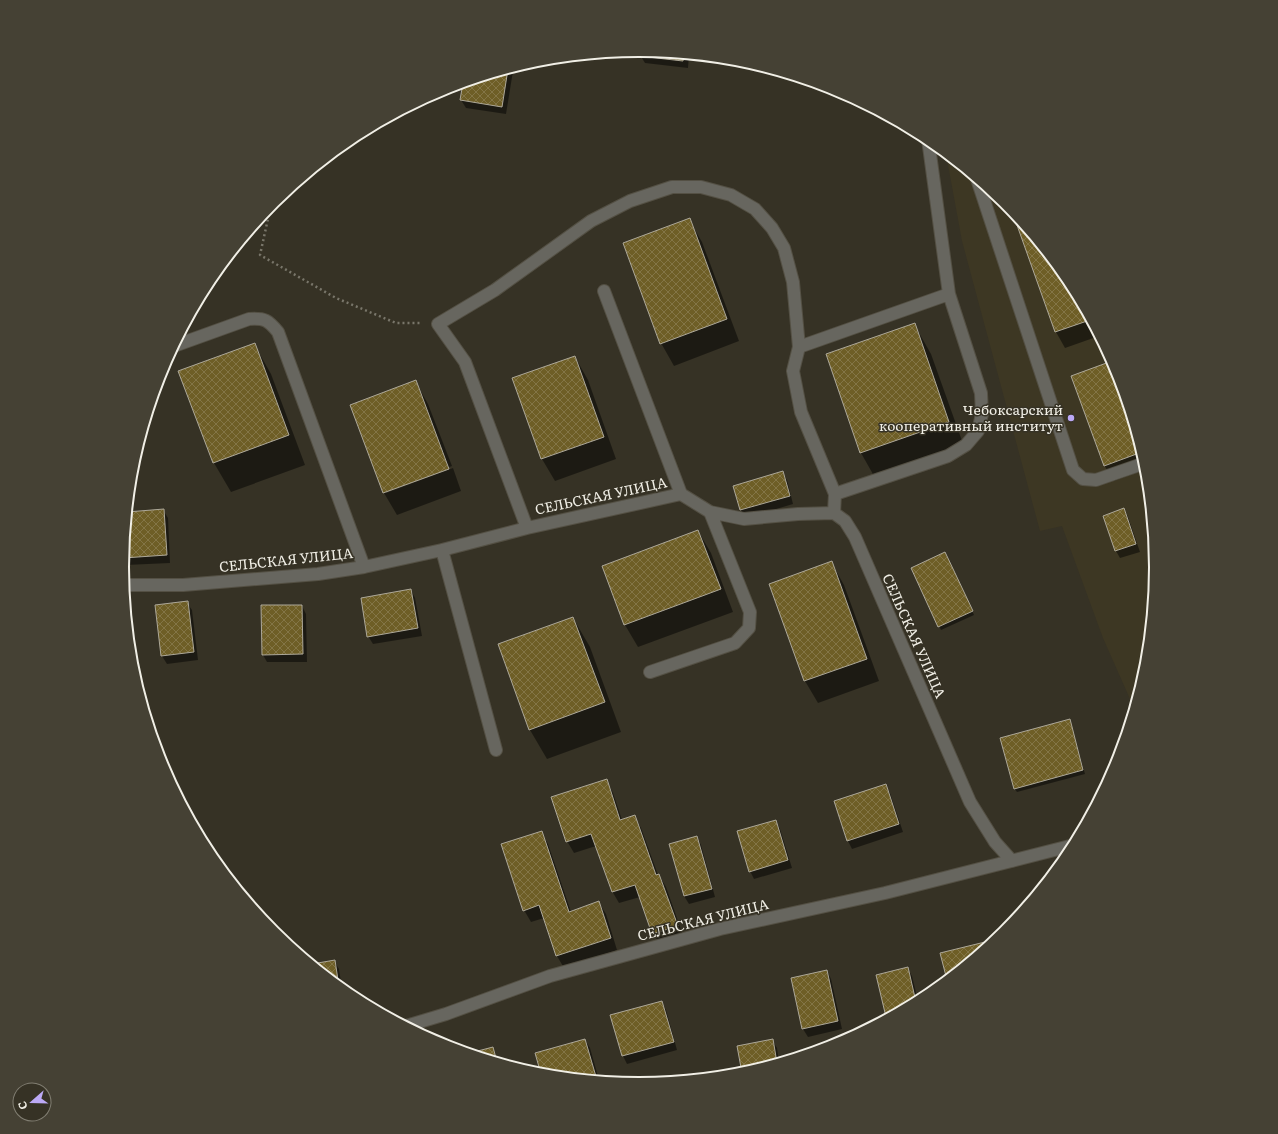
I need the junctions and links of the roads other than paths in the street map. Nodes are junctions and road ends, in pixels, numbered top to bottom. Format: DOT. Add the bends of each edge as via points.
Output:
graph roads {
  1 [pos="929,148"];
  2 [pos="980,189"];
  3 [pos="604,291"];
  4 [pos="949,294"];
  5 [pos="181,344"];
  6 [pos="799,347"];
  7 [pos="1138,465"];
  8 [pos="681,494"];
  9 [pos="835,494"];
  10 [pos="710,512"];
  11 [pos="834,514"];
  12 [pos="527,528"];
  13 [pos="442,550"];
  14 [pos="364,568"];
  15 [pos="130,586"];
  16 [pos="650,672"];
  17 [pos="496,750"];
  18 [pos="1065,847"];
  19 [pos="1012,861"];
  20 [pos="413,1024"];
  1 -- 4 [label="street"];
  2 -- 7 [label="street" via="1073,470 1083,479 1096,480"];
  3 -- 8 [label="street"];
  4 -- 6 [label="street"];
  4 -- 9 [label="street" via="981,393 982,414 978,431 966,445 948,456"];
  5 -- 14 [label="street" via="249,319 261,318 270,322 278,332"];
  6 -- 9 [label="street" via="792,370 801,412"];
  6 -- 12 [label="street" via="793,282 784,248 772,228 755,209 731,195 701,188 672,187 630,201 591,221 495,290 438,324 465,362"];
  8 -- 10 [label="street, СЕЛЬСКАЯ УЛИЦА"];
  8 -- 12 [label="street, СЕЛЬСКАЯ УЛИЦА"];
  9 -- 11 [label="street"];
  10 -- 11 [label="street, СЕЛЬСКАЯ УЛИЦА" via="744,519"];
  10 -- 16 [label="street" via="750,612 749,628 735,643"];
  11 -- 19 [label="street, СЕЛЬСКАЯ УЛИЦА" via="845,521 855,537 970,802 995,842"];
  12 -- 13 [label="street, СЕЛЬСКАЯ УЛИЦА"];
  13 -- 14 [label="street, СЕЛЬСКАЯ УЛИЦА"];
  13 -- 17 [label="street"];
  14 -- 15 [label="street, СЕЛЬСКАЯ УЛИЦА" via="183,585"];
  18 -- 19 [label="street, СЕЛЬСКАЯ УЛИЦА"];
  19 -- 20 [label="street, СЕЛЬСКАЯ УЛИЦА" via="885,893 713,931 550,976"];
}
